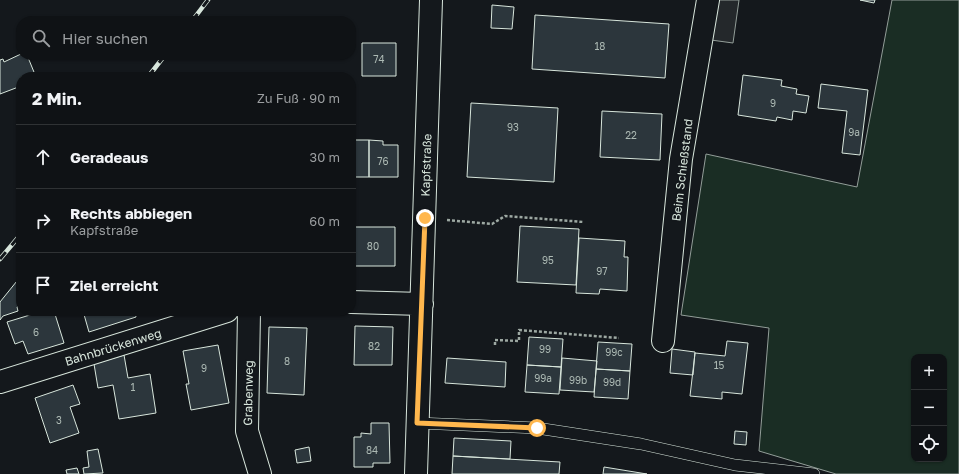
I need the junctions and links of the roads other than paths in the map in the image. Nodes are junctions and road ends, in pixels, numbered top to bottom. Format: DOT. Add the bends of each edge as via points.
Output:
graph roads {
  1 [pos="431,0"];
  2 [pos="708,0"];
  3 [pos="356,302"];
  4 [pos="422,304"];
  5 [pos="211,316"];
  6 [pos="249,316"];
  7 [pos="664,341"];
  8 [pos="0,382"];
  9 [pos="417,423"];
  10 [pos="260,474"];
  11 [pos="416,474"];
  12 [pos="814,474"];
  1 -- 4 [label="street, Kapfstraße"];
  2 -- 7 [label="street, Beim Schießstand" via="681,159"];
  3 -- 4 [label="street"];
  4 -- 9 [label="street, Kapfstraße"];
  5 -- 8 [label="street, Bahnbrückenweg"];
  6 -- 10 [label="street, Grabenweg" via="247,431"];
  9 -- 11 [label="street, Kapfstraße"];
  9 -- 12 [label="lane" via="537,428 641,444 734,465"];
}
